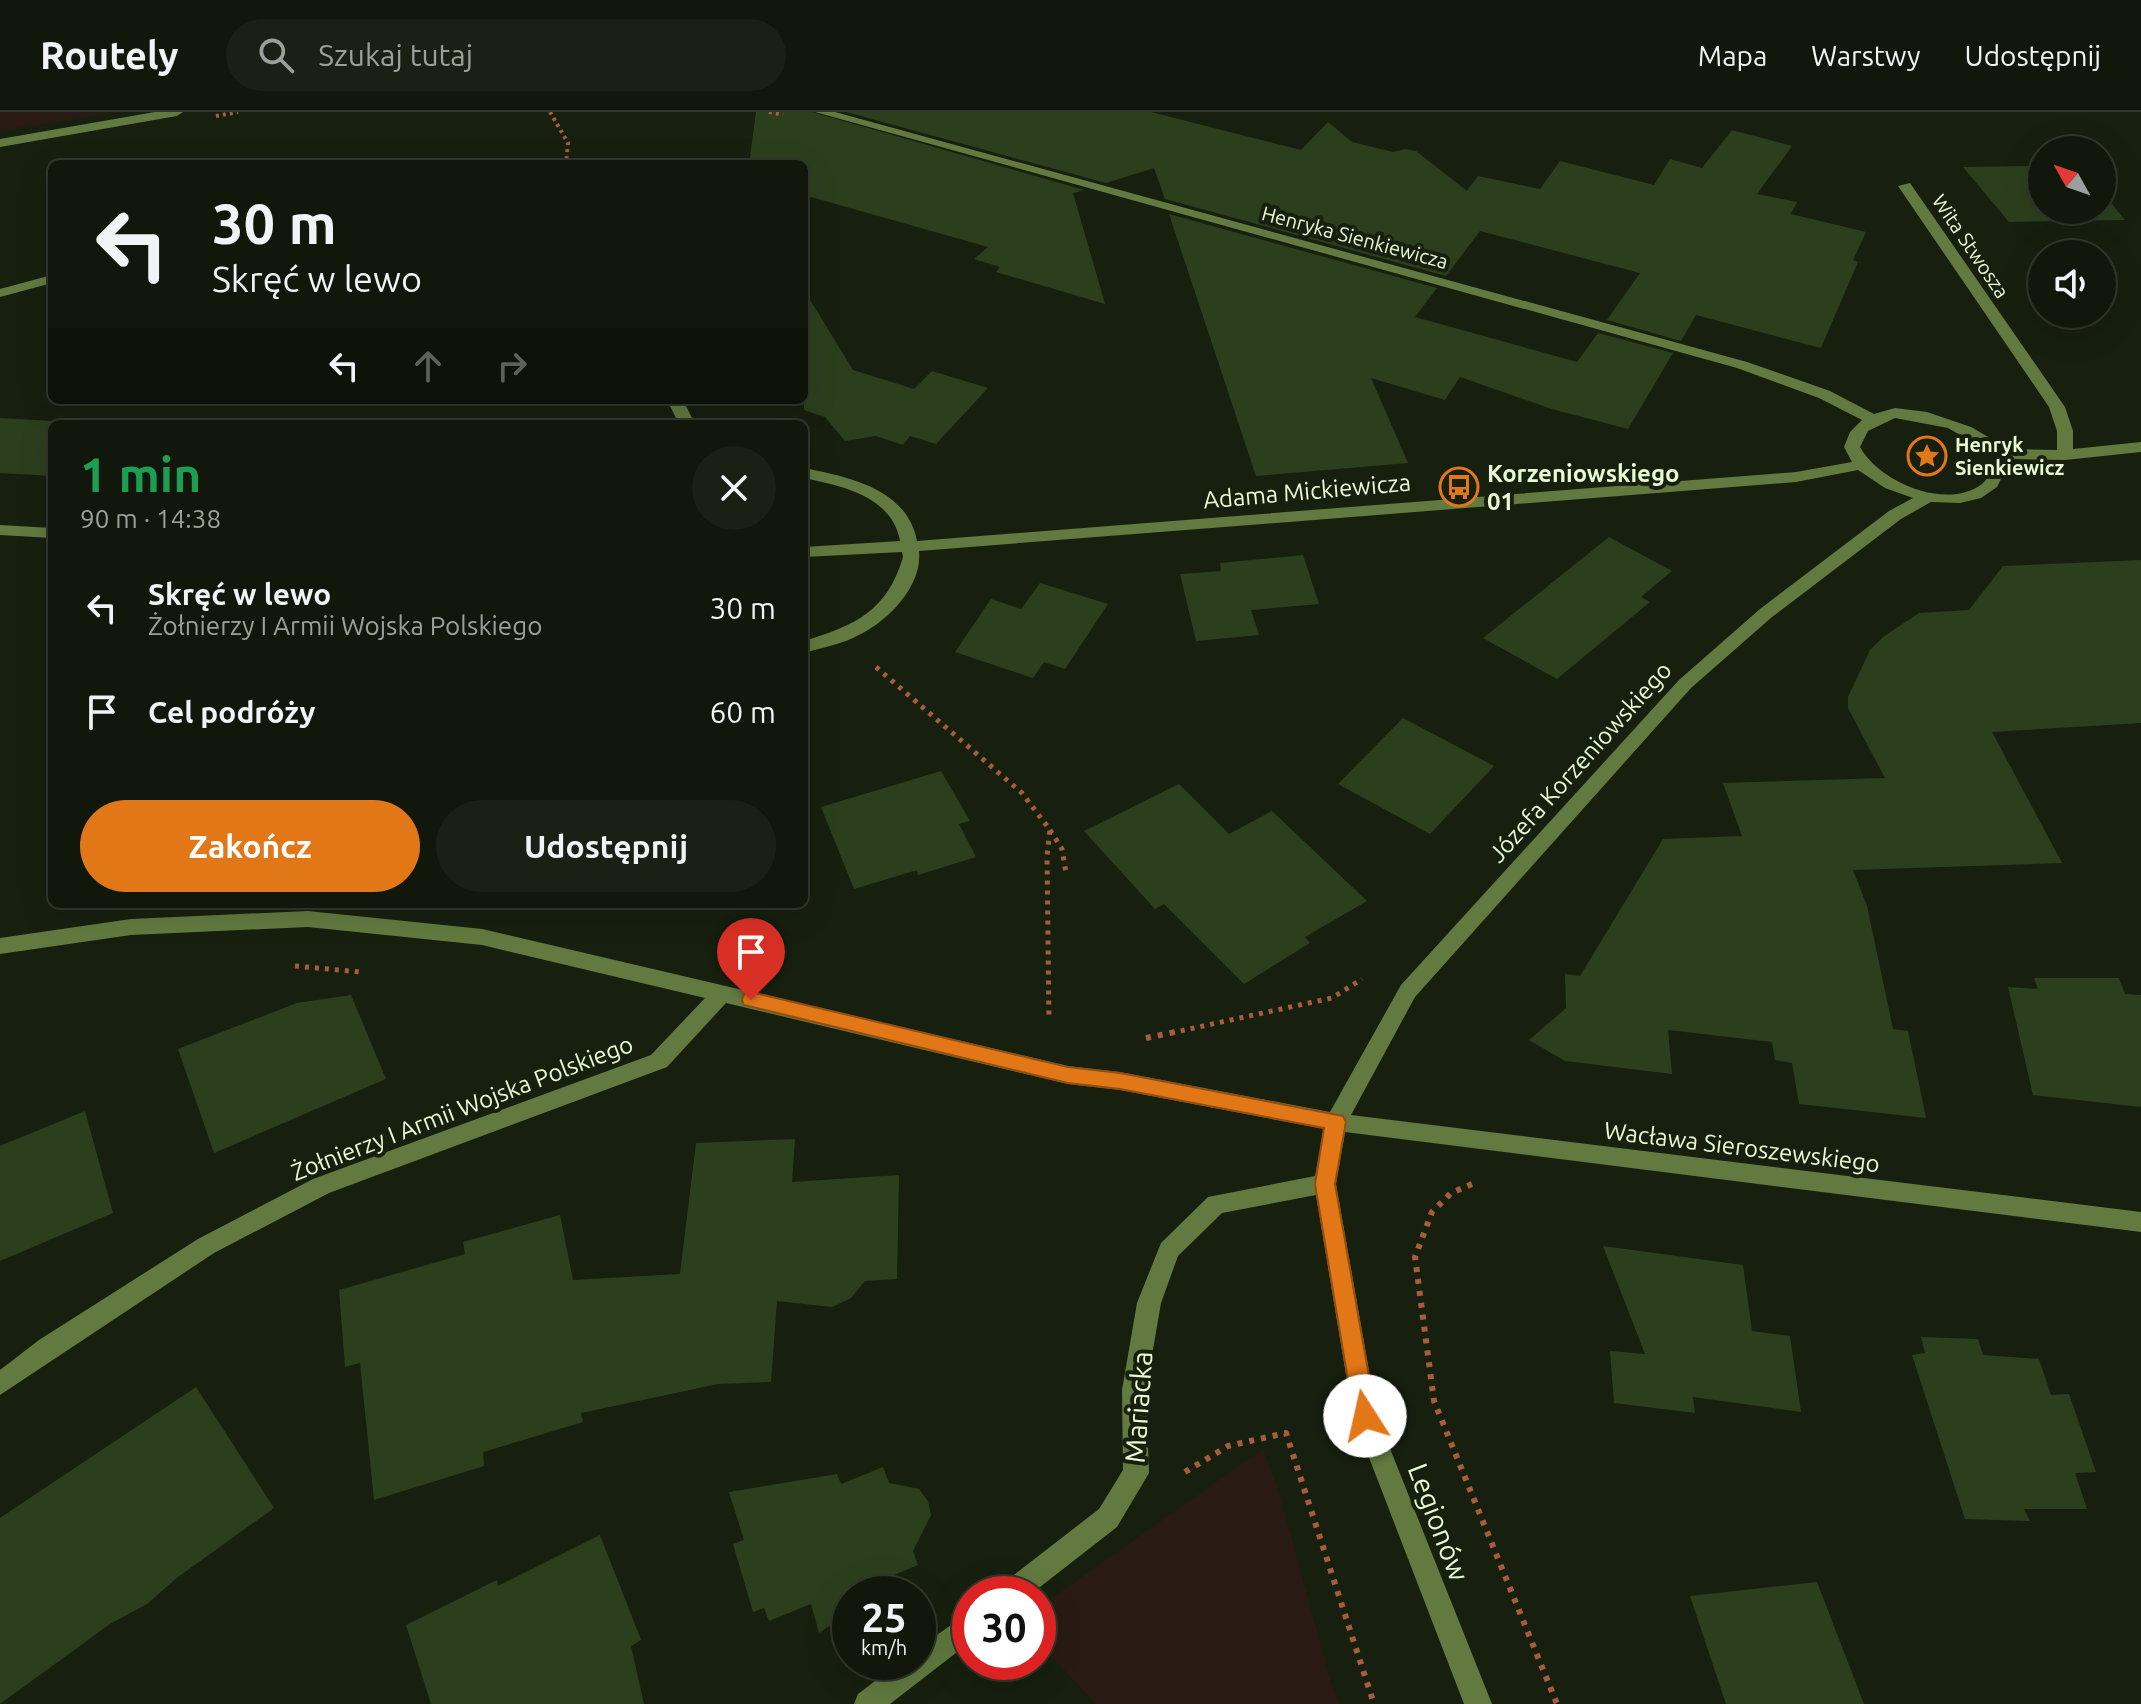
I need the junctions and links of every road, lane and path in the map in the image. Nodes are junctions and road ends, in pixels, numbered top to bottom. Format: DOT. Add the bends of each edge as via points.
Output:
graph roads {
  1 [pos="177,112"];
  2 [pos="550,112"];
  3 [pos="821,112"];
  4 [pos="0,143"];
  5 [pos="566,160"];
  6 [pos="1905,186"];
  7 [pos="48,280"];
  8 [pos="0,293"];
  9 [pos="1871,419"];
  10 [pos="2141,447"];
  11 [pos="2005,454"];
  12 [pos="2065,455"];
  13 [pos="1861,465"];
  14 [pos="808,474"];
  15 [pos="1927,497"];
  16 [pos="0,530"];
  17 [pos="48,533"];
  18 [pos="913,546"];
  19 [pos="808,552"];
  20 [pos="808,646"];
  21 [pos="868,660"];
  22 [pos="1050,830"];
  23 [pos="1066,873"];
  24 [pos="0,946"];
  25 [pos="280,965"];
  26 [pos="370,973"];
  27 [pos="722,993"];
  28 [pos="1049,1020"];
  29 [pos="1336,1122"];
  30 [pos="1475,1183"];
  31 [pos="1325,1184"];
  32 [pos="2141,1222"];
  33 [pos="0,1384"];
  34 [pos="1228,1446"];
  35 [pos="1033,1576"];
  36 [pos="952,1639"];
  37 [pos="868,1704"];
  38 [pos="1374,1704"];
  39 [pos="1478,1704"];
  40 [pos="1557,1704"];
  1 -- 4 [label="street"];
  2 -- 5 [label="path" via="568,143"];
  3 -- 9 [label="street, Henryka Sienkiewicza" via="1742,365 1839,400"];
  6 -- 12 [label="street, Wita Stwosza" via="2057,407"];
  7 -- 8 [label="street"];
  9 -- 11 [label="street" via="1895,413 1925,415 1954,423"];
  9 -- 13 [label="street" via="1856,431 1852,447"];
  10 -- 12 [label="street"];
  11 -- 12 [label="street"];
  11 -- 15 [label="street" via="1986,489 1961,497"];
  13 -- 15 [label="street" via="1889,485"];
  13 -- 18 [label="street, Adama Mickiewicza" via="1796,477"];
  14 -- 18 [label="street" via="844,480 884,500 899,514"];
  15 -- 29 [label="street, Józefa Korzeniowskiego" via="1895,515 1766,613 1685,684 1408,991"];
  16 -- 17 [label="street"];
  18 -- 19 [label="street, Adama Mickiewicza"];
  18 -- 20 [label="street" via="904,585 880,613 842,636"];
  21 -- 22 [label="path" via="1022,793"];
  22 -- 23 [label="path" via="1062,849"];
  22 -- 28 [label="path"];
  24 -- 27 [label="street" via="131,927 308,919 482,937"];
  25 -- 26 [label="path"];
  27 -- 29 [label="street" via="1068,1075"];
  27 -- 33 [label="street, Żołnierzy I Armii Wojska Polskiego" via="659,1061 321,1186 206,1246"];
  29 -- 31 [label="street, Legionów"];
  29 -- 32 [label="street, Wacława Sieroszewskiego"];
  30 -- 40 [label="path" via="1451,1193 1432,1212 1415,1257 1434,1401"];
  31 -- 35 [label="street, Mariacka" via="1216,1204 1169,1250 1149,1303 1134,1390 1136,1473 1108,1518"];
  31 -- 39 [label="street, Legionów" via="1365,1416"];
  34 -- 38 [label="path" via="1286,1433"];
  36 -- 37 [label="street"];
}
